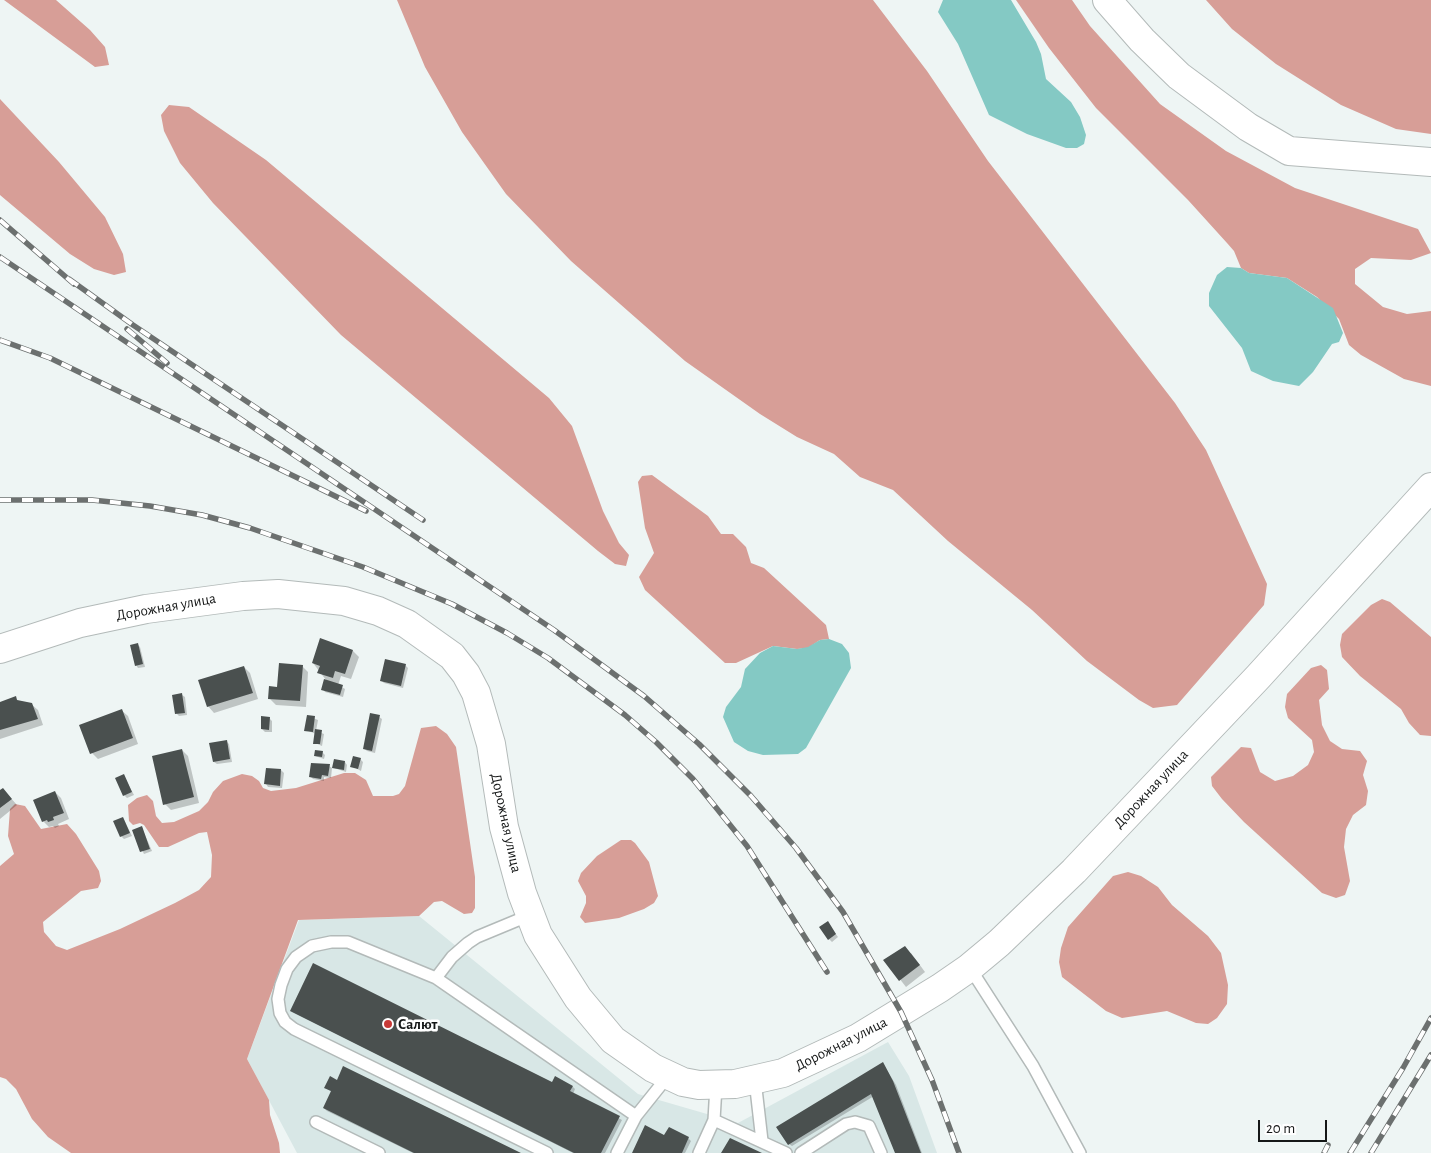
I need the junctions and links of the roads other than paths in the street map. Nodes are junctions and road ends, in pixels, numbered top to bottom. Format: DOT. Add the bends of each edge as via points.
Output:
graph roads {
  1 [pos="1108,0"];
  2 [pos="1431,162"];
  3 [pos="1431,487"];
  4 [pos="0,649"];
  5 [pos="530,915"];
  6 [pos="970,968"];
  7 [pos="436,978"];
  8 [pos="668,1076"];
  9 [pos="755,1080"];
  10 [pos="716,1086"];
  11 [pos="636,1116"];
  12 [pos="714,1120"];
  13 [pos="316,1122"];
  14 [pos="762,1141"];
  15 [pos="379,1153"];
  16 [pos="547,1153"];
  17 [pos="617,1153"];
  18 [pos="699,1153"];
  19 [pos="786,1153"];
  20 [pos="801,1153"];
  21 [pos="881,1153"];
  22 [pos="1080,1153"];
  1 -- 2 [label="street" via="1179,76 1248,128 1289,151"];
  3 -- 6 [label="street, Дорожная улица" via="1074,871 1032,914"];
  4 -- 5 [label="street, Дорожная улица" via="80,623 146,609 243,596 278,594 344,601 407,624 452,656 476,693 490,744 511,859"];
  5 -- 7 [label="lane" via="468,943"];
  5 -- 8 [label="street, Дорожная улица" via="550,957 596,1021 632,1056"];
  6 -- 9 [label="street, Дорожная улица" via="858,1038 783,1073"];
  6 -- 22 [label="lane" via="1033,1066"];
  7 -- 11 [label="lane"];
  7 -- 16 [label="lane" via="348,942 312,946 296,956 281,985 280,1013 294,1029"];
  8 -- 10 [label="street, Дорожная улица"];
  8 -- 11 [label="lane"];
  9 -- 10 [label="street, Дорожная улица"];
  9 -- 14 [label="lane"];
  10 -- 12 [label="lane"];
  11 -- 17 [label="lane"];
  12 -- 14 [label="lane"];
  12 -- 18 [label="lane"];
  13 -- 15 [label="lane"];
  14 -- 19 [label="lane"];
  20 -- 21 [label="lane" via="846,1124 855,1122 869,1126"];
}
